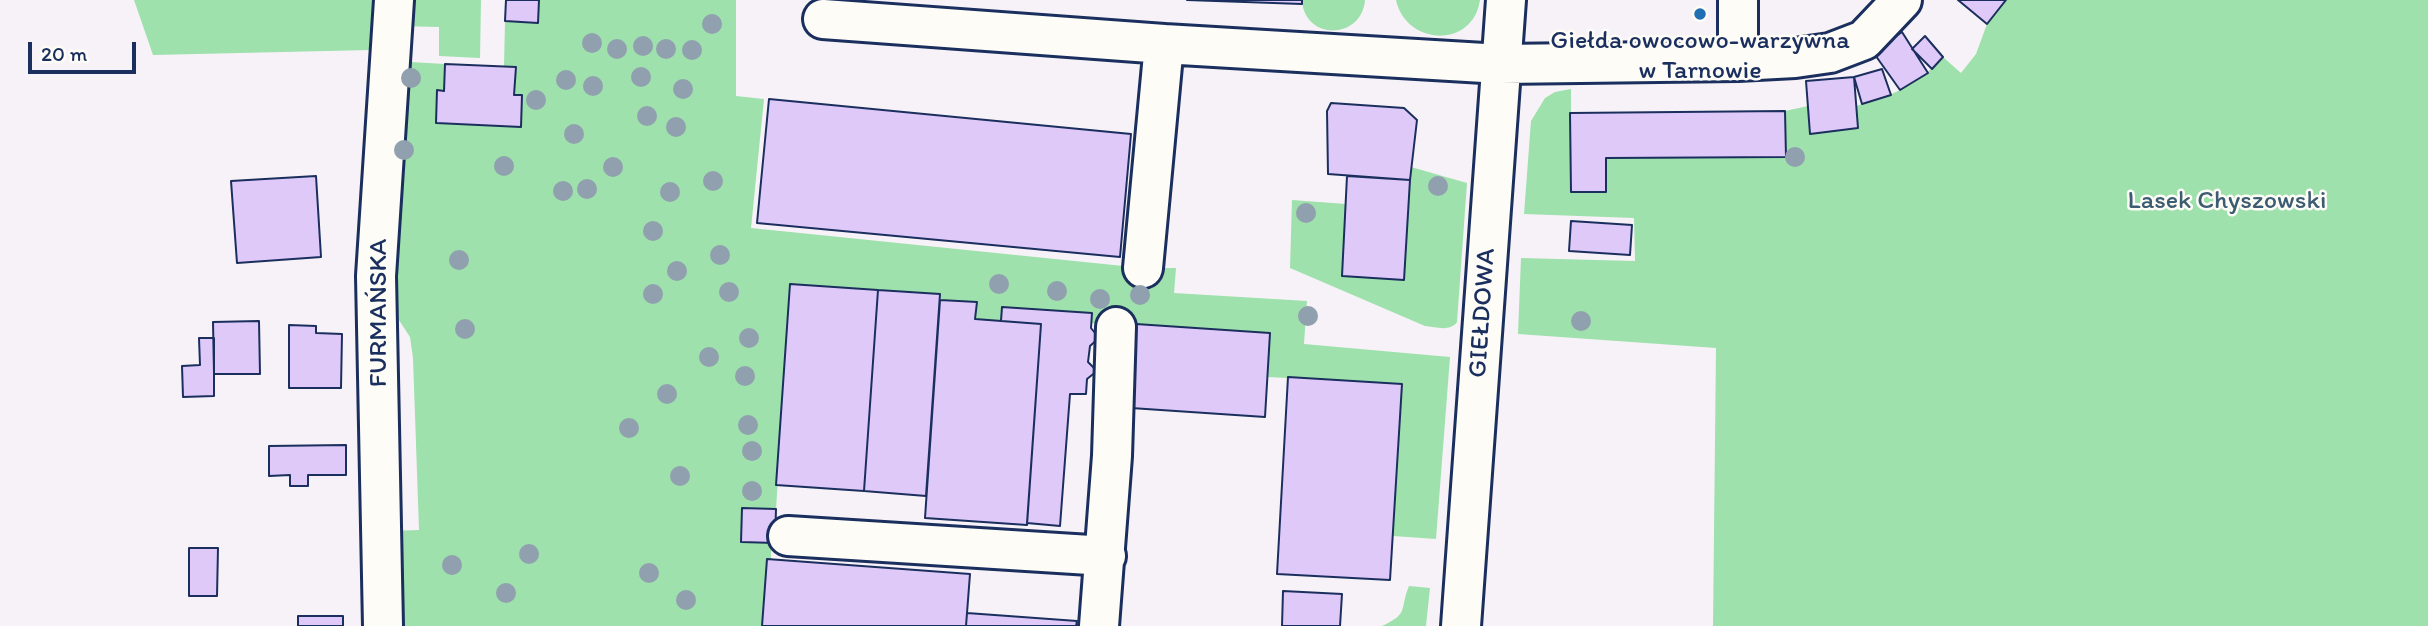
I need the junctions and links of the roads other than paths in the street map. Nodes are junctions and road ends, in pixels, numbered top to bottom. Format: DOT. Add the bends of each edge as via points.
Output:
graph roads {
  1 [pos="394,0"];
  2 [pos="1506,0"];
  3 [pos="1738,0"];
  4 [pos="1902,0"];
  5 [pos="823,19"];
  6 [pos="1164,44"];
  7 [pos="1738,61"];
  8 [pos="1501,64"];
  9 [pos="1143,268"];
  10 [pos="1116,327"];
  11 [pos="788,536"];
  12 [pos="1106,556"];
  13 [pos="383,626"];
  14 [pos="1099,626"];
  15 [pos="1461,626"];
  1 -- 13 [label="street, FURMAŃSKA" via="376,276"];
  2 -- 8 [label="street, GIEŁDOWA"];
  3 -- 7 [label="street"];
  4 -- 7 [label="street" via="1864,40 1830,53"];
  5 -- 6 [label="street"];
  6 -- 8 [label="street"];
  6 -- 9 [label="street"];
  7 -- 8 [label="street"];
  8 -- 15 [label="street, GIEŁDOWA"];
  10 -- 12 [label="street"];
  11 -- 12 [label="street"];
  12 -- 14 [label="street"];
}
